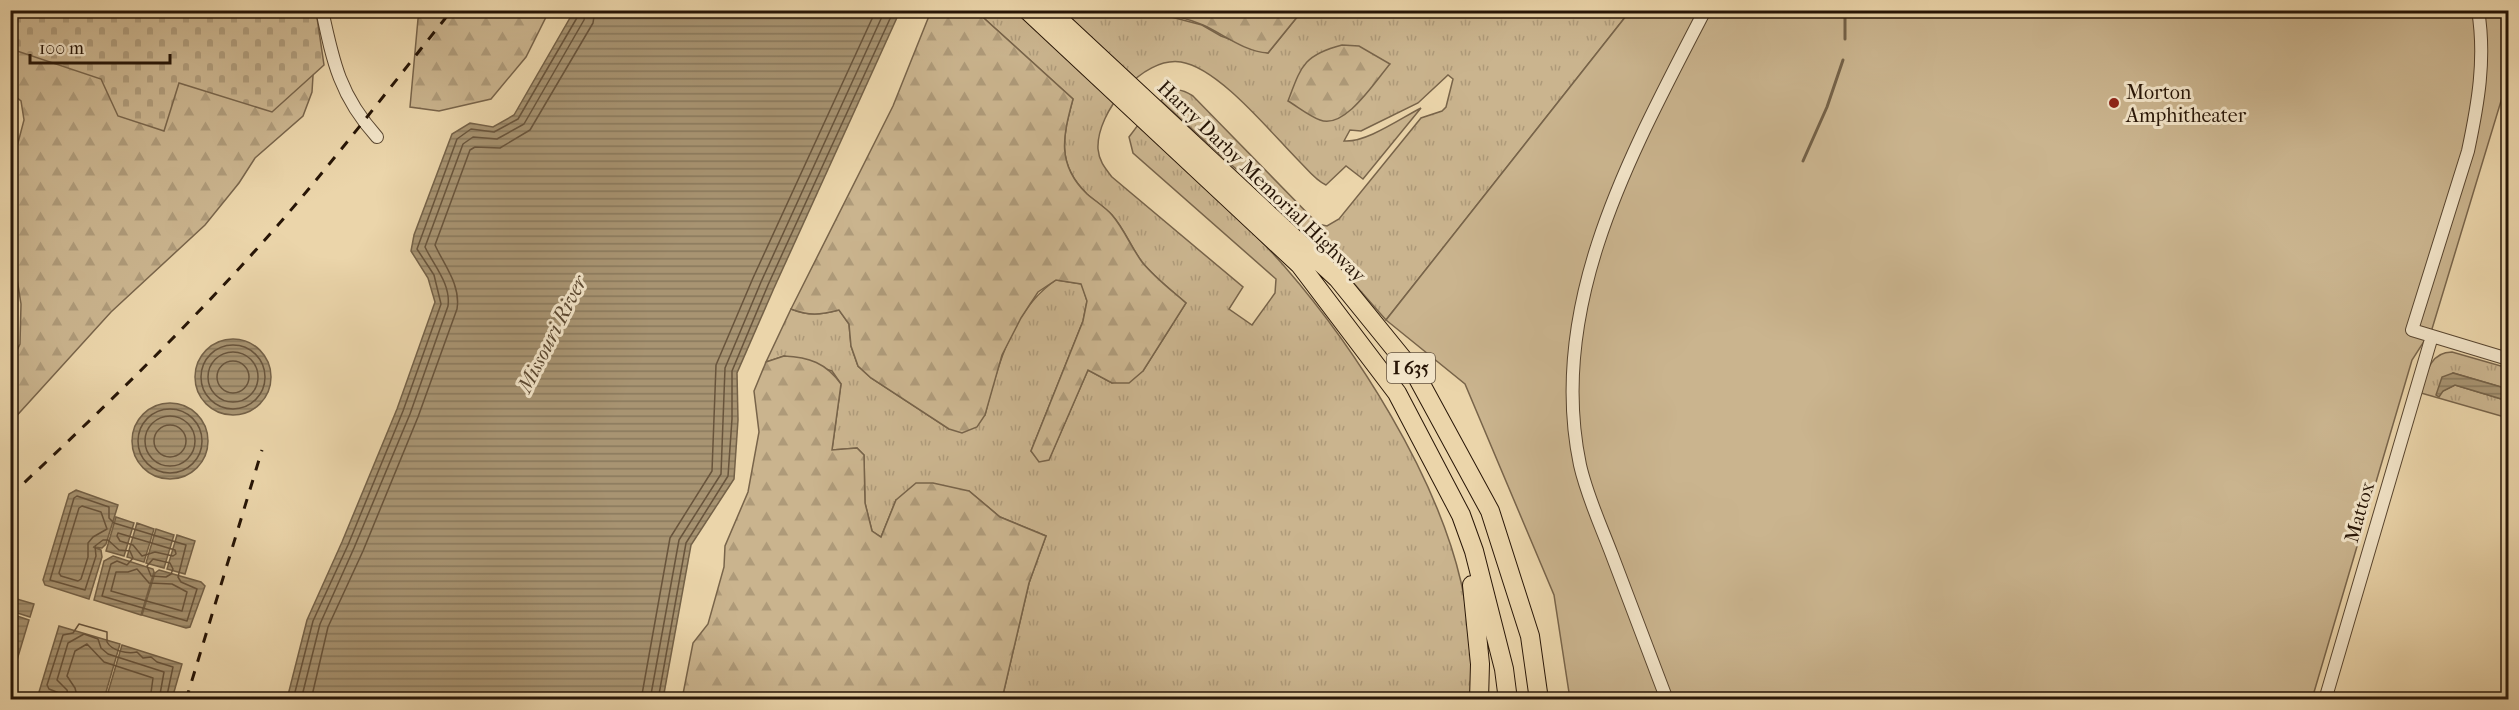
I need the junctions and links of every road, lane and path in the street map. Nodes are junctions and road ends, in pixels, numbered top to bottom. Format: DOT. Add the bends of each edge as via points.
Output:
graph roads {
  1 [pos="322,10"];
  2 [pos="1027,10"];
  3 [pos="1050,10"];
  4 [pos="1705,10"];
  5 [pos="2478,10"];
  6 [pos="1154,119"];
  7 [pos="377,137"];
  8 [pos="2432,336"];
  9 [pos="2508,359"];
  10 [pos="1461,515"];
  11 [pos="1479,699"];
  12 [pos="1508,699"];
  13 [pos="1539,699"];
  14 [pos="1667,699"];
  15 [pos="2325,699"];
  1 -- 7 [label="street" via="332,58 345,93"];
  2 -- 6 [label="highway, Harry Darby Memorial Highway / I 635"];
  3 -- 6 [label="highway, Harry Darby Memorial Highway / I 635"];
  4 -- 14 [label="street" via="1614,197 1582,296 1573,371 1573,420 1580,466"];
  5 -- 8 [label="street" via="2482,59 2474,123 2412,330"];
  6 -- 10 [label="highway, Harry Darby Memorial Highway / I 635" via="1300,265 1397,393"];
  6 -- 13 [label="highway, Harry Darby Memorial Highway / I 635" via="1338,279 1416,375 1490,511 1530,636"];
  8 -- 9 [label="street"];
  8 -- 15 [label="street, Mattox"];
  10 -- 11 [label="highway" via="1476,606"];
  10 -- 12 [label="highway, Harry Darby Memorial Highway / I 635" via="1474,550"];
}
